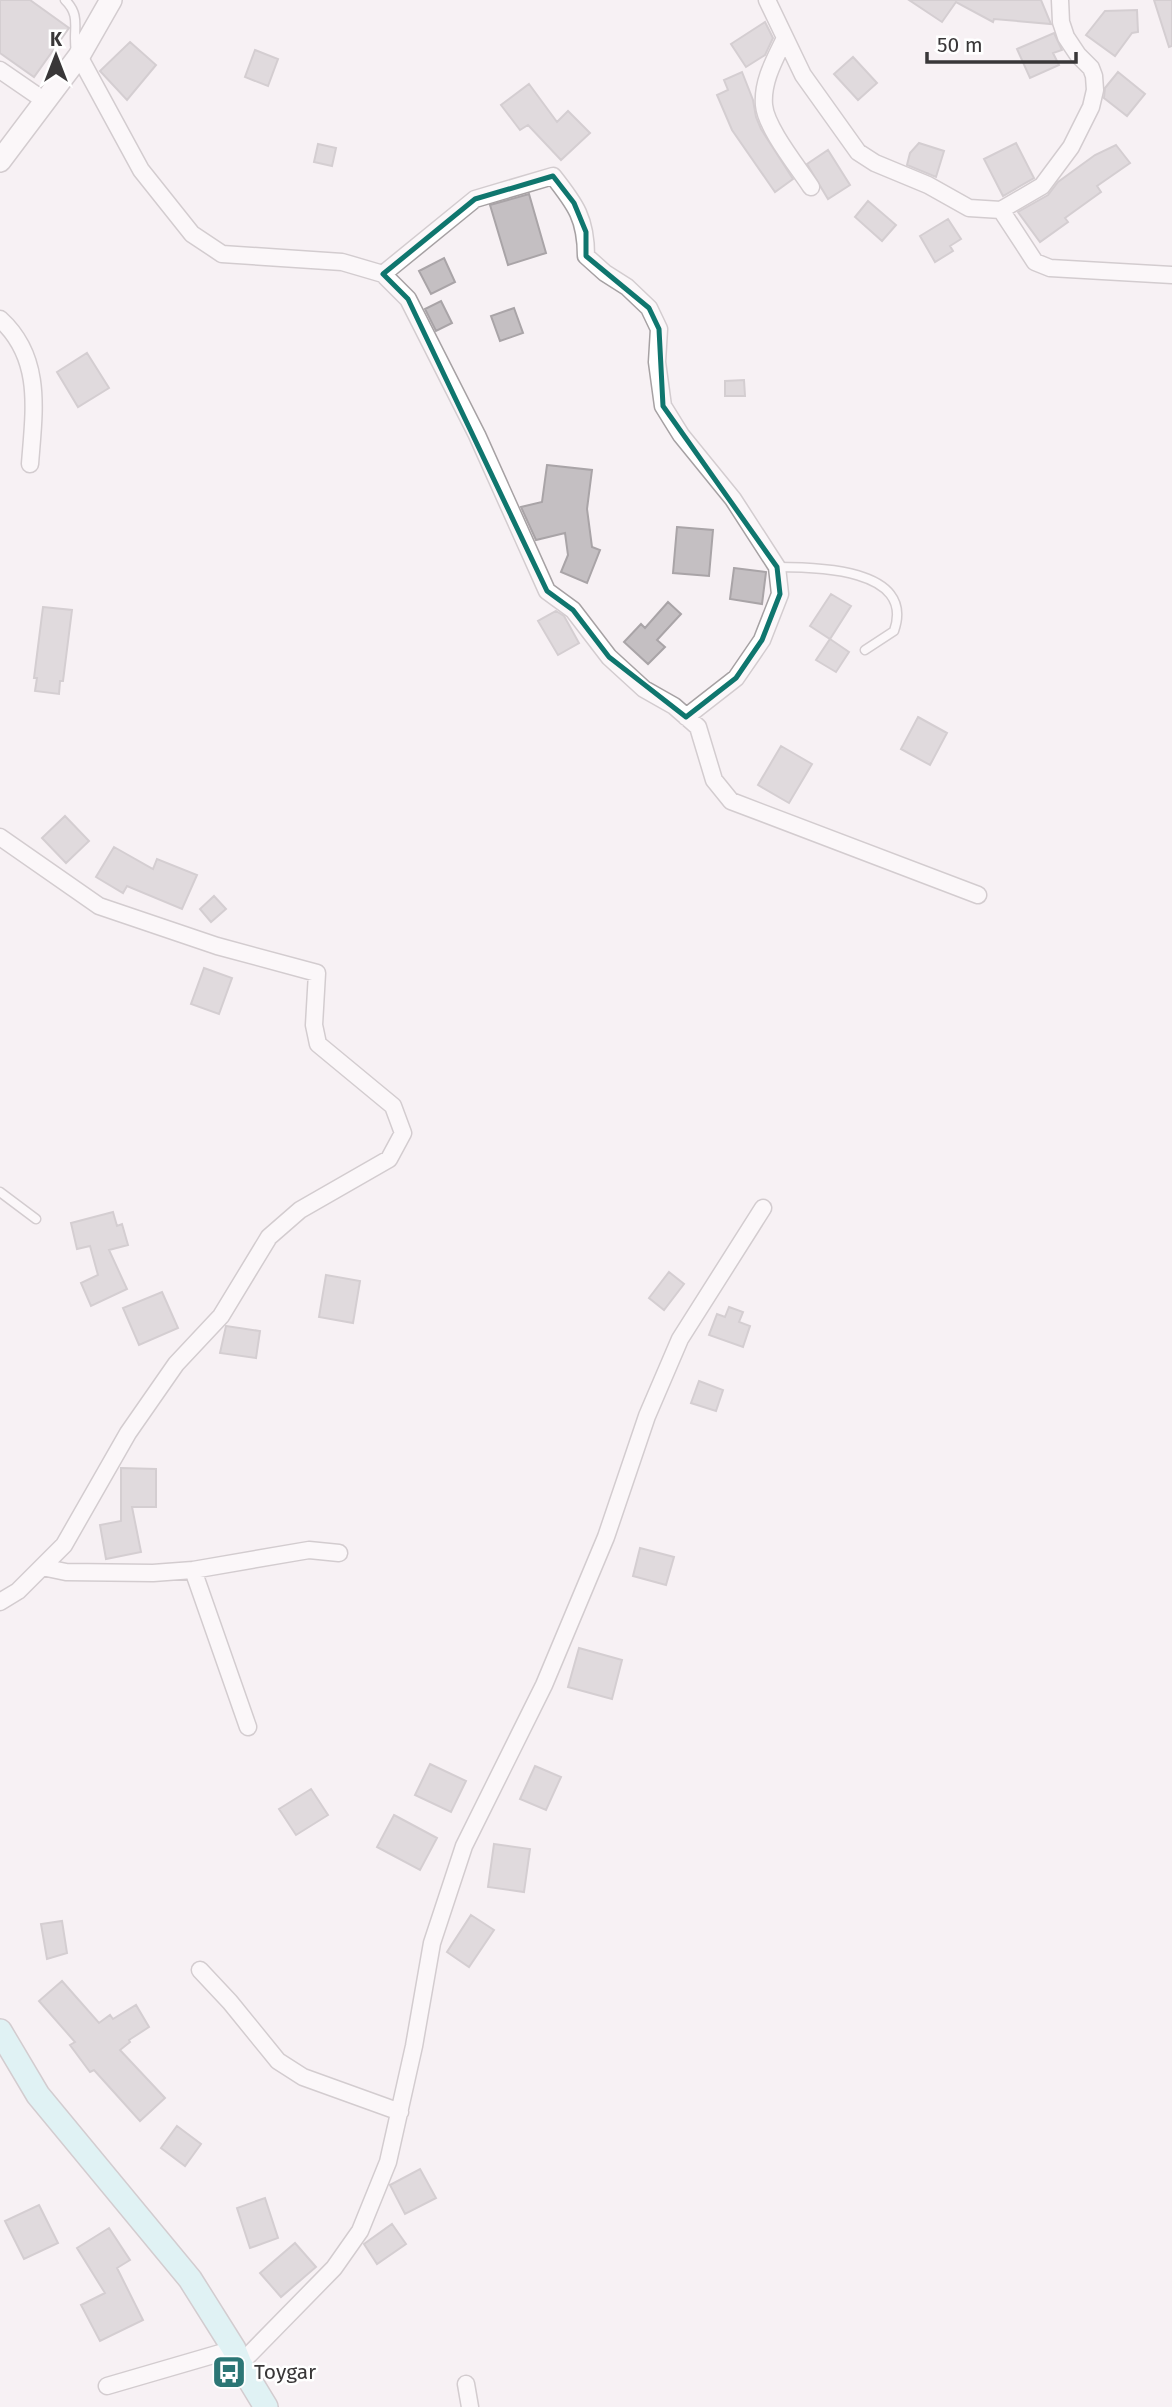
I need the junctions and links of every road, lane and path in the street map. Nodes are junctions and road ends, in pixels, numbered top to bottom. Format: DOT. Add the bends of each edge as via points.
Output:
graph roads {
  1 [pos="65,0"];
  2 [pos="111,0"];
  3 [pos="767,0"];
  4 [pos="1060,0"];
  5 [pos="785,38"];
  6 [pos="79,57"];
  7 [pos="0,70"];
  8 [pos="45,101"];
  9 [pos="0,161"];
  10 [pos="811,187"];
  11 [pos="1001,211"];
  12 [pos="383,274"];
  13 [pos="1172,275"];
  14 [pos="0,318"];
  15 [pos="30,464"];
  16 [pos="777,567"];
  17 [pos="865,650"];
  18 [pos="686,717"];
  19 [pos="0,837"];
  20 [pos="978,895"];
  21 [pos="0,1192"];
  22 [pos="763,1208"];
  23 [pos="36,1219"];
  24 [pos="339,1553"];
  25 [pos="41,1567"];
  26 [pos="193,1570"];
  27 [pos="0,1602"];
  28 [pos="248,1727"];
  29 [pos="200,1970"];
  30 [pos="0,2031"];
  31 [pos="400,2112"];
  32 [pos="237,2356"];
  33 [pos="466,2384"];
  34 [pos="107,2386"];
  35 [pos="266,2407"];
  36 [pos="470,2407"];
  1 -- 6 [label="lane" via="76,16 74,40"];
  2 -- 6 [label="street"];
  3 -- 5 [label="street"];
  4 -- 11 [label="street" via="1066,37 1094,76 1091,107 1071,147 1042,186"];
  5 -- 10 [label="street" via="770,68 764,108"];
  5 -- 11 [label="street" via="803,75 858,152 969,208"];
  6 -- 8 [label="street"];
  6 -- 12 [label="street" via="141,170 192,234 222,254 342,262"];
  7 -- 8 [label="street"];
  8 -- 9 [label="street"];
  11 -- 13 [label="street" via="1035,262 1050,268"];
  12 -- 16 [label="street" via="475,199 553,176 574,202 586,232 586,256 649,308 659,329 657,362 663,406"];
  12 -- 18 [label="street" via="408,299 477,435 547,591 573,610 609,657 644,689"];
  14 -- 15 [label="street" via="24,348 31,373"];
  16 -- 17 [label="lane" via="852,573 887,593 897,610 894,631"];
  16 -- 18 [label="street" via="780,594 762,640 736,678"];
  18 -- 20 [label="street" via="698,727 714,780 731,801"];
  19 -- 25 [label="street" via="99,906 217,946 317,973 314,1025 318,1044 393,1106 403,1133 389,1159 300,1210 269,1237 221,1317 176,1364 128,1433 64,1545"];
  21 -- 23 [label="lane"];
  22 -- 31 [label="street" via="680,1339 544,1685 464,1846 432,1943"];
  24 -- 26 [label="street" via="309,1550"];
  25 -- 26 [label="street" via="66,1572"];
  25 -- 27 [label="street"];
  26 -- 28 [label="street"];
  29 -- 31 [label="street" via="278,2061 303,2077"];
  30 -- 32 [label="main road" via="37,2095 190,2279"];
  31 -- 32 [label="street" via="388,2162 360,2231 334,2269"];
  32 -- 34 [label="street"];
  32 -- 35 [label="main road"];
  33 -- 36 [label="street"];
}
